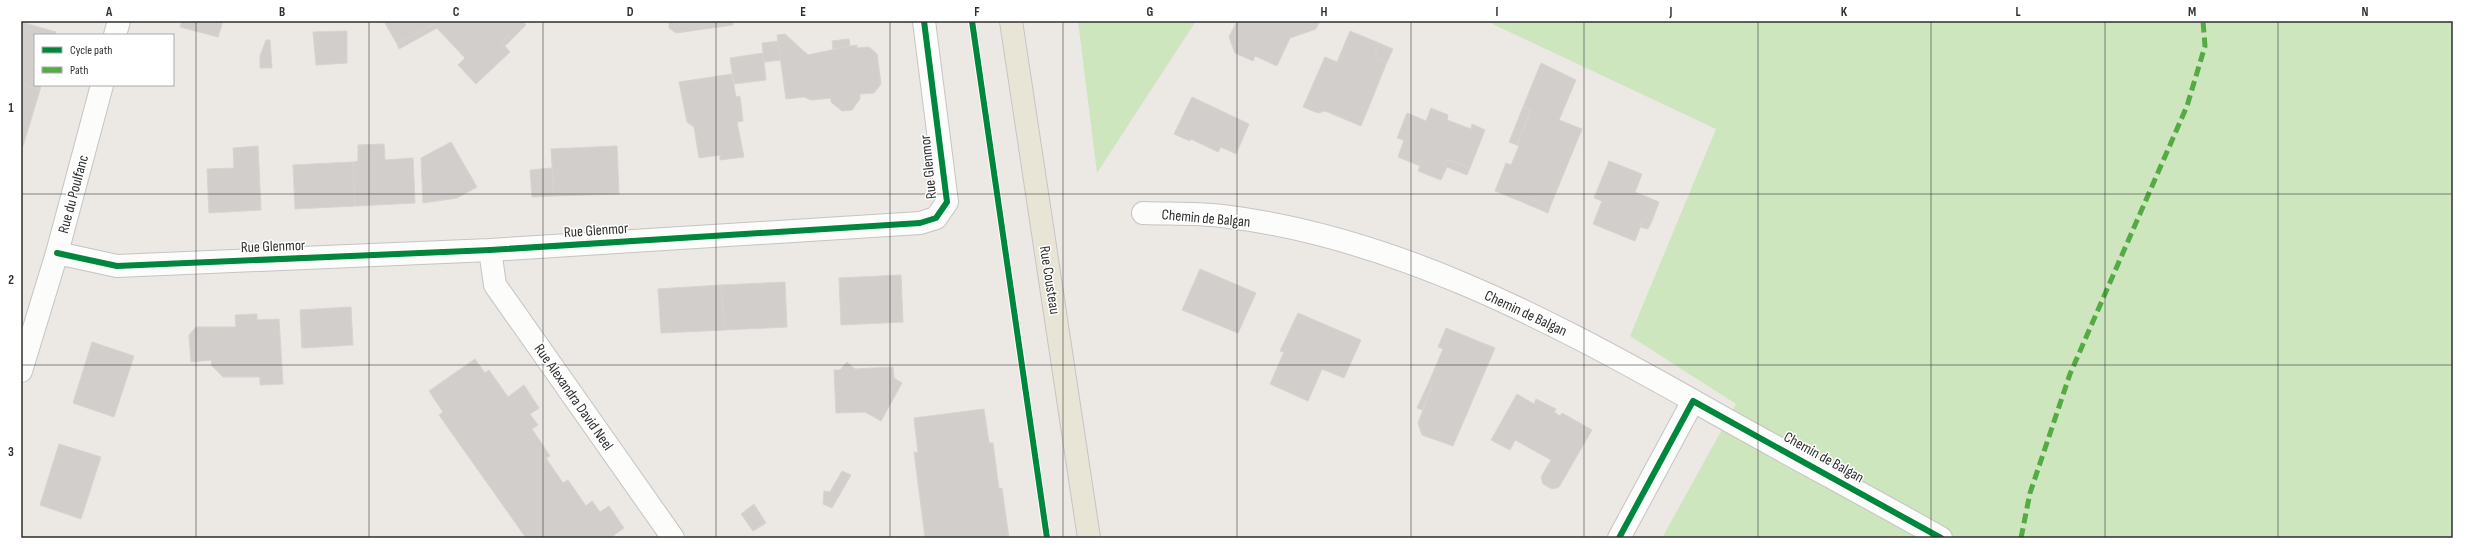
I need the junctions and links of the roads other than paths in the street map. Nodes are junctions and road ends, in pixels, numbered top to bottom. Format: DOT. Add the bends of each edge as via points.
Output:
graph roads {
  1 [pos="119,21"];
  2 [pos="924,21"];
  3 [pos="1011,21"];
  4 [pos="115,34"];
  5 [pos="102,86"];
  6 [pos="1143,213"];
  7 [pos="490,250"];
  8 [pos="57,253"];
  9 [pos="21,371"];
  10 [pos="1693,401"];
  11 [pos="673,538"];
  12 [pos="1089,538"];
  13 [pos="1619,538"];
  14 [pos="1941,538"];
  1 -- 4 [label="street"];
  2 -- 7 [label="street, Rue Glenmor" via="947,202 936,218 920,223"];
  3 -- 12 [label="main road, Rue Cousteau"];
  5 -- 8 [label="street, Rue du Poulfanc"];
  6 -- 10 [label="street, Chemin de Balgan" via="1221,216 1291,228 1375,251 1458,282 1551,324"];
  7 -- 8 [label="street, Rue Glenmor" via="117,266"];
  7 -- 11 [label="street, Rue Alexandra David Neel" via="496,284"];
  8 -- 9 [label="street, Rue du Poulfanc"];
  10 -- 13 [label="street"];
  10 -- 14 [label="street, Chemin de Balgan"];
}
